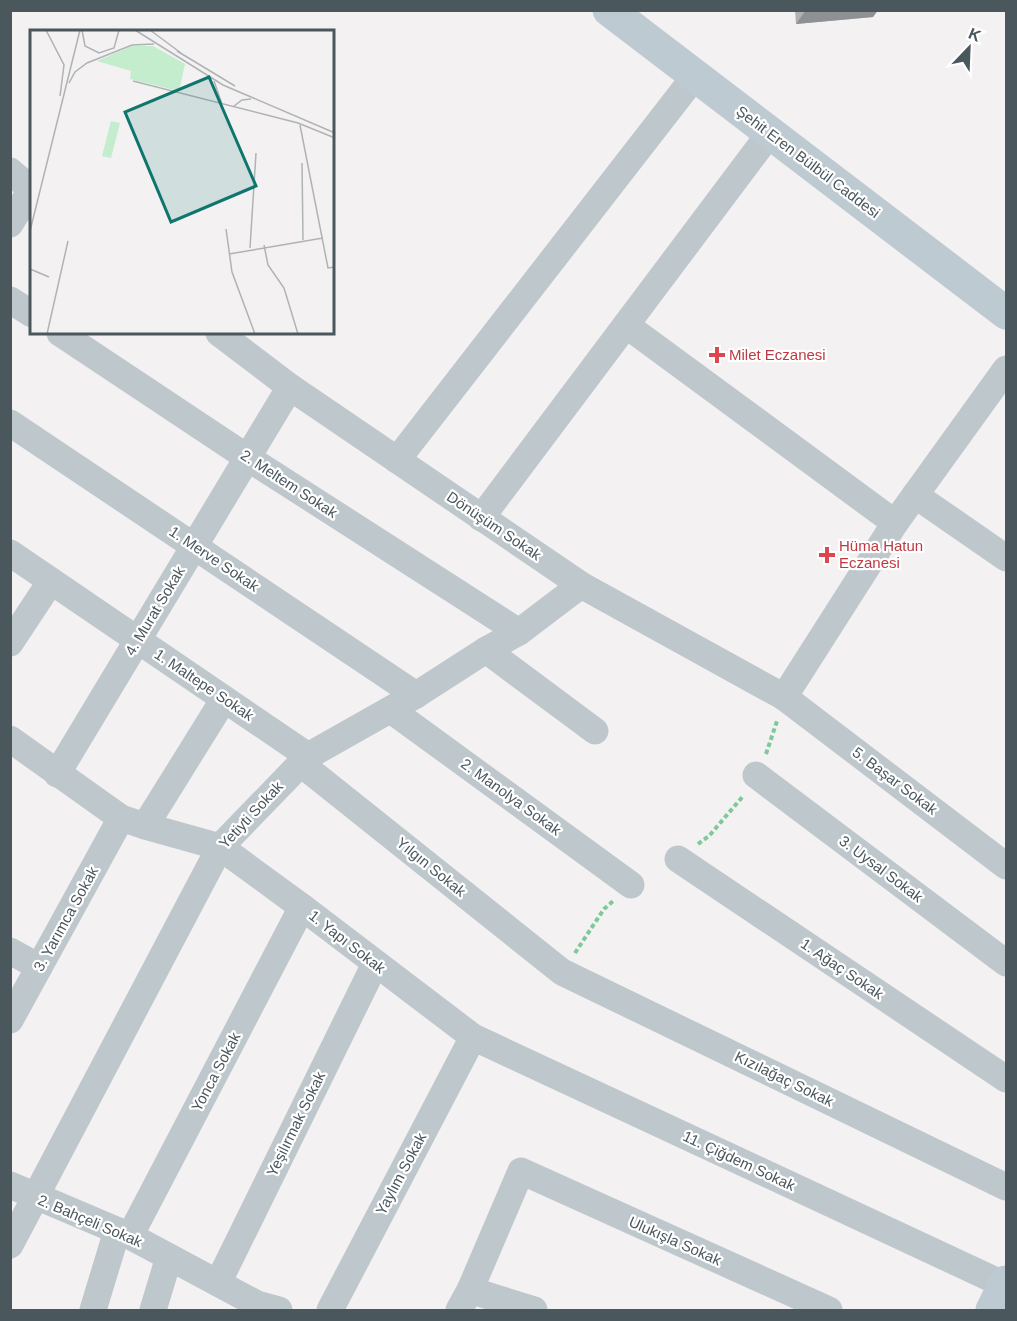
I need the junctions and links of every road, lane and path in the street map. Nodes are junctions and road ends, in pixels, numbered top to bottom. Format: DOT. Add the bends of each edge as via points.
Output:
graph roads {
  1 [pos="609,10"];
  2 [pos="695,76"];
  3 [pos="770,133"];
  4 [pos="10,171"];
  5 [pos="30,189"];
  6 [pos="30,192"];
  7 [pos="10,224"];
  8 [pos="10,300"];
  9 [pos="30,313"];
  10 [pos="1006,313"];
  11 [pos="626,325"];
  12 [pos="62,334"];
  13 [pos="220,334"];
  14 [pos="1006,369"];
  15 [pos="290,387"];
  16 [pos="10,423"];
  17 [pos="248,458"];
  18 [pos="397,460"];
  19 [pos="915,495"];
  20 [pos="481,518"];
  21 [pos="895,523"];
  22 [pos="195,546"];
  23 [pos="10,553"];
  24 [pos="1006,558"];
  25 [pos="51,580"];
  26 [pos="580,585"];
  27 [pos="519,632"];
  28 [pos="138,640"];
  29 [pos="10,644"];
  30 [pos="486,650"];
  31 [pos="416,695"];
  32 [pos="784,698"];
  33 [pos="224,699"];
  34 [pos="392,710"];
  35 [pos="595,731"];
  36 [pos="10,739"];
  37 [pos="304,759"];
  38 [pos="57,774"];
  39 [pos="756,775"];
  40 [pos="133,822"];
  41 [pos="219,847"];
  42 [pos="678,859"];
  43 [pos="1006,866"];
  44 [pos="632,885"];
  45 [pos="302,907"];
  46 [pos="10,951"];
  47 [pos="1006,963"];
  48 [pos="375,964"];
  49 [pos="39,967"];
  50 [pos="562,972"];
  51 [pos="10,1020"];
  52 [pos="473,1037"];
  53 [pos="1006,1079"];
  54 [pos="10,1185"];
  55 [pos="1006,1187"];
  56 [pos="36,1197"];
  57 [pos="124,1233"];
  58 [pos="10,1245"];
  59 [pos="169,1257"];
  60 [pos="218,1283"];
  61 [pos="1001,1293"];
  62 [pos="465,1300"];
  63 [pos="263,1308"];
  64 [pos="93,1311"];
  65 [pos="153,1311"];
  66 [pos="330,1311"];
  67 [pos="534,1311"];
  68 [pos="829,1311"];
  1 -- 2 [label="main road, Şehit Eren Bülbül Caddesi"];
  2 -- 3 [label="main road, Şehit Eren Bülbül Caddesi"];
  2 -- 18 [label="street"];
  3 -- 10 [label="main road, Şehit Eren Bülbül Caddesi"];
  3 -- 11 [label="street"];
  4 -- 5 [label="street"];
  6 -- 7 [label="street"];
  8 -- 9 [label="street"];
  11 -- 20 [label="street"];
  11 -- 21 [label="street"];
  12 -- 17 [label="street, 2. Meltem Sokak"];
  13 -- 15 [label="street, Dönüşüm Sokak"];
  14 -- 19 [label="street"];
  15 -- 17 [label="street, 4. Murat Sokak"];
  15 -- 18 [label="street, Dönüşüm Sokak"];
  16 -- 22 [label="street, 1. Merve Sokak"];
  17 -- 22 [label="street, 4. Murat Sokak"];
  17 -- 27 [label="street, 2. Meltem Sokak"];
  18 -- 20 [label="street, Dönüşüm Sokak"];
  19 -- 21 [label="street"];
  19 -- 24 [label="street"];
  20 -- 26 [label="street, Dönüşüm Sokak"];
  21 -- 32 [label="street"];
  22 -- 28 [label="street, 4. Murat Sokak"];
  22 -- 31 [label="street, 1. Merve Sokak"];
  23 -- 25 [label="street, 1. Maltepe Sokak"];
  25 -- 28 [label="street, 1. Maltepe Sokak"];
  25 -- 29 [label="street"];
  26 -- 27 [label="street, Yetiyti Sokak"];
  26 -- 32 [label="street, Dönüşüm Sokak"];
  27 -- 30 [label="street, Yetiyti Sokak"];
  28 -- 33 [label="street, 1. Maltepe Sokak"];
  28 -- 38 [label="street, 4. Murat Sokak"];
  30 -- 31 [label="street, Yetiyti Sokak"];
  30 -- 35 [label="street"];
  31 -- 34 [label="street, Yetiyti Sokak"];
  32 -- 43 [label="street, 5. Başar Sokak"];
  33 -- 37 [label="street, 1. Maltepe Sokak"];
  33 -- 40 [label="street, 3. Yarımca Sokak"];
  34 -- 37 [label="street, Yetiyti Sokak"];
  34 -- 44 [label="street, 2. Manolya Sokak"];
  36 -- 38 [label="street"];
  37 -- 41 [label="street, Yetiyti Sokak"];
  37 -- 50 [label="street, Yılgın Sokak"];
  38 -- 40 [label="street"];
  39 -- 47 [label="street, 3. Uysal Sokak"];
  40 -- 41 [label="street"];
  40 -- 49 [label="street, 3. Yarımca Sokak"];
  41 -- 45 [label="street, 1. Yapı Sokak"];
  41 -- 56 [label="street, Yetiyti Sokak"];
  42 -- 53 [label="street, 1. Ağaç Sokak"];
  45 -- 48 [label="street, 1. Yapı Sokak"];
  45 -- 57 [label="street, Yonca Sokak"];
  46 -- 49 [label="street"];
  48 -- 52 [label="street, 1. Yapı Sokak"];
  48 -- 60 [label="street, Yeşilırmak Sokak"];
  49 -- 51 [label="street, 3. Yarımca Sokak"];
  50 -- 55 [label="street, Kızılağaç Sokak"];
  52 -- 61 [label="street, 11. Çiğdem Sokak"];
  52 -- 66 [label="street, Yaylım Sokak"];
  54 -- 56 [label="street, 2. Bahçeli Sokak"];
  56 -- 57 [label="street, 2. Bahçeli Sokak"];
  56 -- 58 [label="street, Yetiyti Sokak"];
  57 -- 59 [label="street, 2. Bahçeli Sokak"];
  57 -- 64 [label="street, Yonca Sokak"];
  59 -- 60 [label="street, 2. Bahçeli Sokak"];
  59 -- 65 [label="street"];
  60 -- 63 [label="street, 2. Bahçeli Sokak"];
  62 -- 67 [label="street"];
  62 -- 68 [label="street, Ulukışla Sokak" via="521,1171"];
}
